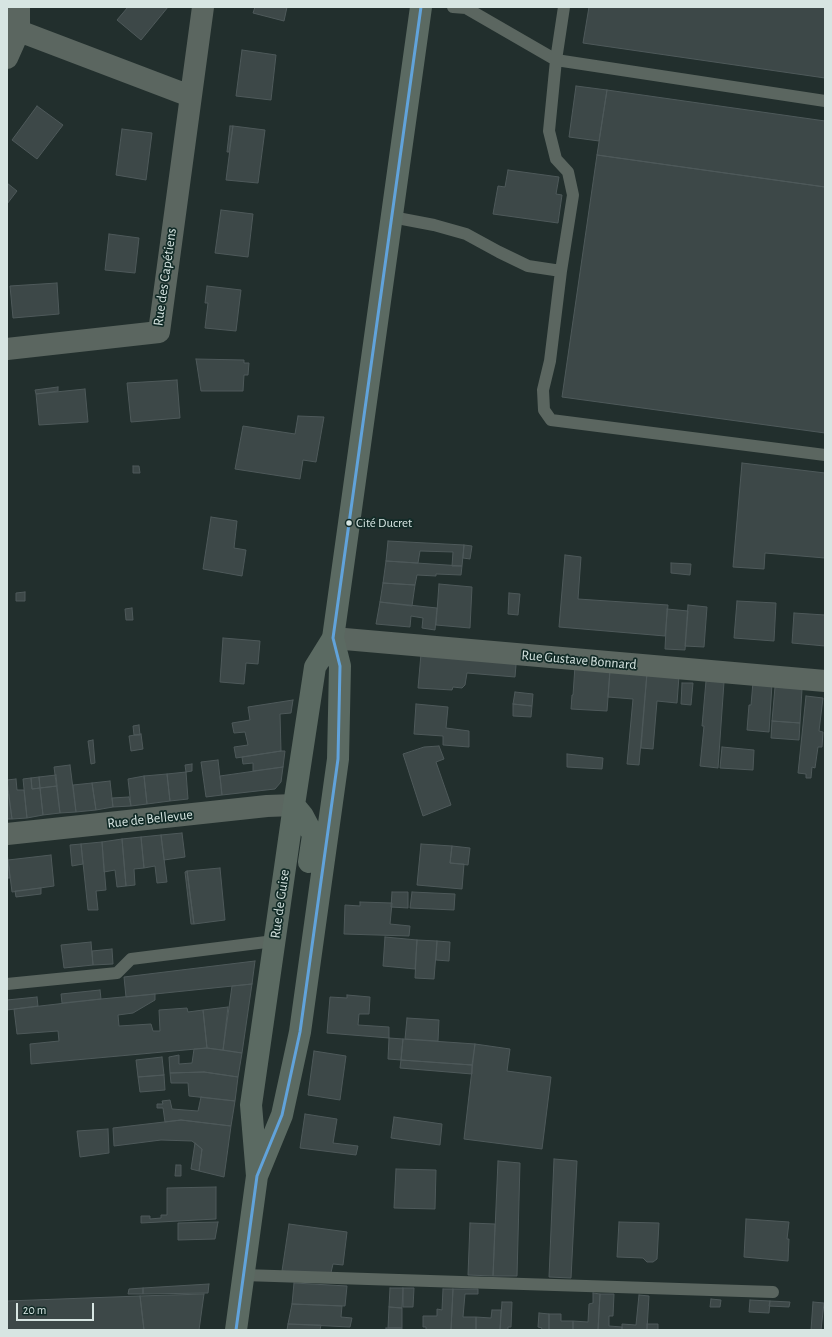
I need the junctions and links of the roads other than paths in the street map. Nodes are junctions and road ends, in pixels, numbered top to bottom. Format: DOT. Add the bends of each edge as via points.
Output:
graph roads {
  1 [pos="19,7"];
  2 [pos="203,7"];
  3 [pos="421,7"];
  4 [pos="453,7"];
  5 [pos="564,7"];
  6 [pos="19,31"];
  7 [pos="7,58"];
  8 [pos="556,60"];
  9 [pos="190,96"];
  10 [pos="825,101"];
  11 [pos="392,217"];
  12 [pos="561,271"];
  13 [pos="7,349"];
  14 [pos="825,455"];
  15 [pos="333,638"];
  16 [pos="825,681"];
  17 [pos="294,805"];
  18 [pos="7,834"];
  19 [pos="274,941"];
  20 [pos="7,984"];
  21 [pos="300,1032"];
  22 [pos="258,1176"];
  23 [pos="243,1275"];
  24 [pos="773,1292"];
  25 [pos="236,1330"];
  1 -- 6 [label="street"];
  2 -- 9 [label="street, Rue des Capétiens"];
  3 -- 11 [label="main road, Rue de Guise"];
  4 -- 8 [label="lane" via="466,8"];
  5 -- 8 [label="lane"];
  6 -- 7 [label="street"];
  6 -- 9 [label="street"];
  8 -- 10 [label="lane"];
  8 -- 12 [label="lane" via="549,131 556,159 568,172 573,195"];
  9 -- 13 [label="street, Rue des Capétiens" via="159,332"];
  11 -- 12 [label="lane" via="466,234 528,266"];
  11 -- 15 [label="main road, Rue de Guise"];
  12 -- 14 [label="lane" via="550,361 543,390 544,410 551,420"];
  15 -- 16 [label="street, Rue Gustave Bonnard"];
  15 -- 17 [label="main road, Rue de Guise" via="315,668"];
  15 -- 21 [label="main road, Rue de Guise" via="340,666 338,759"];
  17 -- 18 [label="street, Rue de Bellevue"];
  17 -- 19 [label="main road, Rue de Guise"];
  17 -- 21 [label="main road" via="313,835 286,1019"];
  19 -- 20 [label="lane" via="130,959 117,973"];
  19 -- 22 [label="main road, Rue de Guise" via="251,1105"];
  21 -- 22 [label="main road, Rue de Guise" via="282,1115"];
  22 -- 23 [label="main road, Rue de Guise"];
  23 -- 24 [label="lane"];
  23 -- 25 [label="main road, Rue de Guise"];
}
